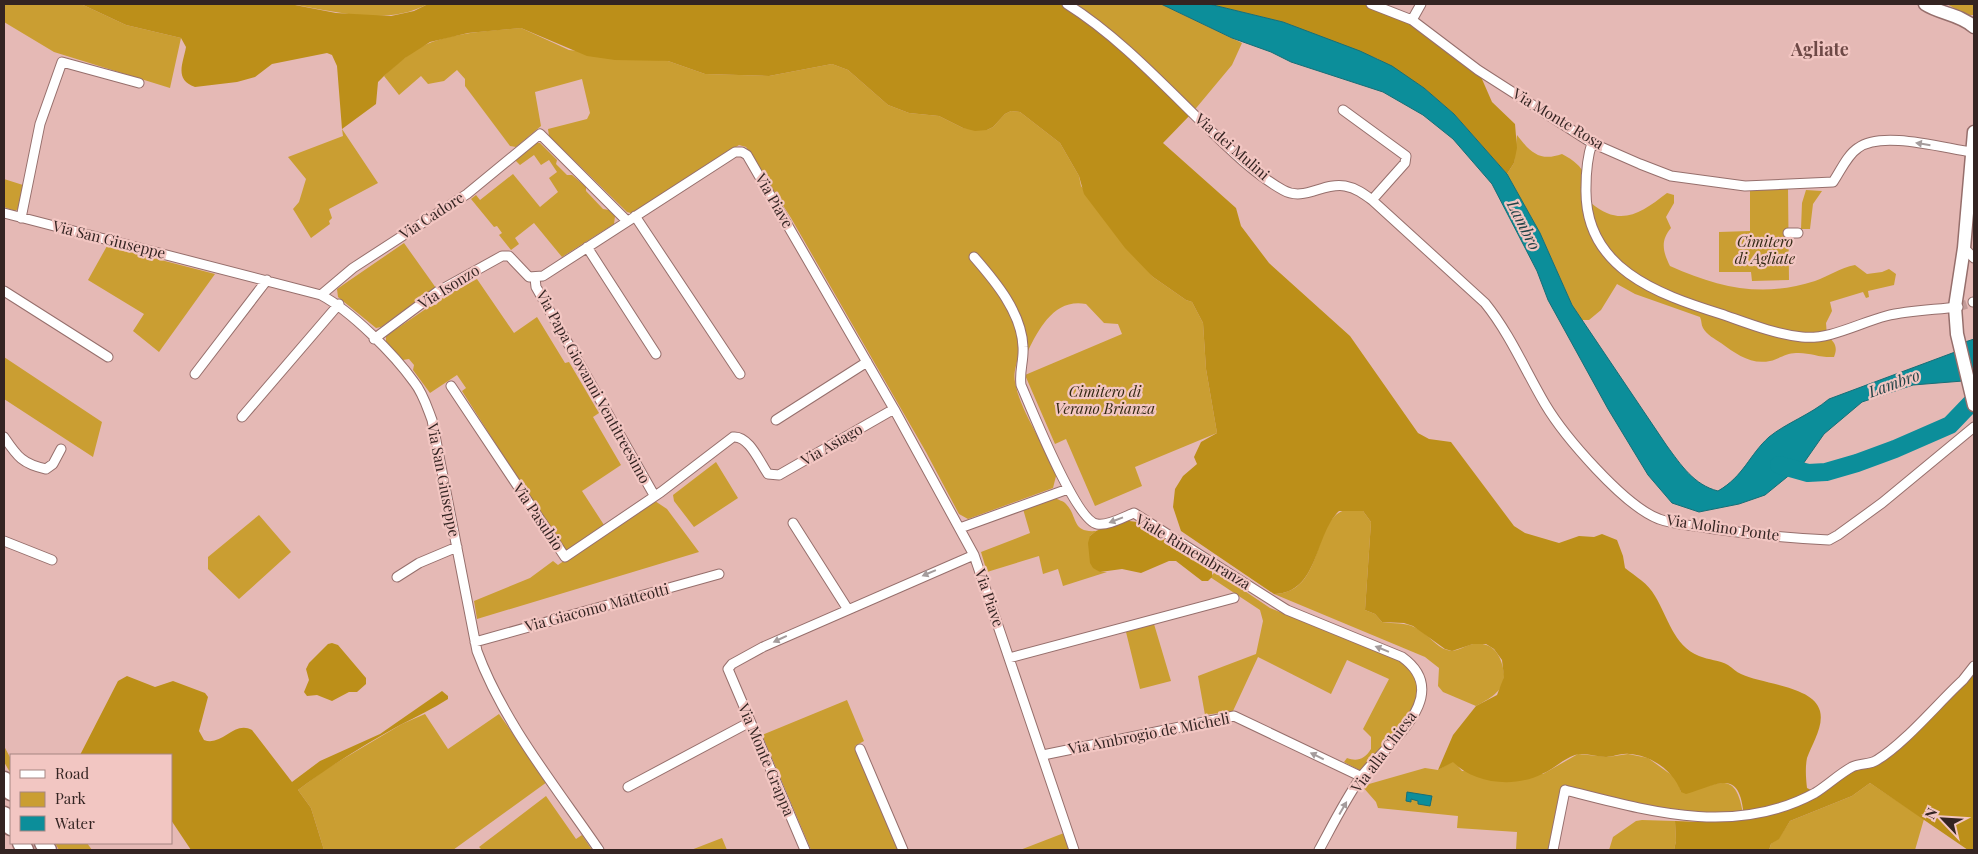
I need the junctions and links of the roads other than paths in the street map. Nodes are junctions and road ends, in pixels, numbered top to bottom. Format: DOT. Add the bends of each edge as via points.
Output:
graph roads {
  1 [pos="1067,4"];
  2 [pos="1372,4"];
  3 [pos="1421,4"];
  4 [pos="1925,4"];
  5 [pos="1412,20"];
  6 [pos="1974,27"];
  7 [pos="139,83"];
  8 [pos="1343,110"];
  9 [pos="1974,132"];
  10 [pos="1592,143"];
  11 [pos="1972,152"];
  12 [pos="1372,200"];
  13 [pos="1971,208"];
  14 [pos="4,213"];
  15 [pos="21,218"];
  16 [pos="631,219"];
  17 [pos="1788,233"];
  18 [pos="1798,233"];
  19 [pos="587,247"];
  20 [pos="1964,248"];
  21 [pos="974,257"];
  22 [pos="1974,258"];
  23 [pos="536,278"];
  24 [pos="267,280"];
  25 [pos="4,291"];
  26 [pos="321,295"];
  27 [pos="339,304"];
  28 [pos="1956,307"];
  29 [pos="1500,322"];
  30 [pos="374,338"];
  31 [pos="656,354"];
  32 [pos="108,357"];
  33 [pos="867,362"];
  34 [pos="194,374"];
  35 [pos="740,374"];
  36 [pos="452,386"];
  37 [pos="1974,405"];
  38 [pos="894,409"];
  39 [pos="242,417"];
  40 [pos="776,420"];
  41 [pos="1974,427"];
  42 [pos="4,437"];
  43 [pos="61,449"];
  44 [pos="1068,489"];
  45 [pos="654,495"];
  46 [pos="793,523"];
  47 [pos="960,528"];
  48 [pos="4,541"];
  49 [pos="457,547"];
  50 [pos="974,554"];
  51 [pos="52,560"];
  52 [pos="719,574"];
  53 [pos="398,577"];
  54 [pos="1234,598"];
  55 [pos="847,608"];
  56 [pos="476,642"];
  57 [pos="1010,658"];
  58 [pos="1974,666"];
  59 [pos="1420,676"];
  60 [pos="750,722"];
  61 [pos="860,749"];
  62 [pos="1043,755"];
  63 [pos="1362,777"];
  64 [pos="628,787"];
  65 [pos="599,850"];
  66 [pos="805,850"];
  67 [pos="903,850"];
  68 [pos="1074,850"];
  69 [pos="1319,850"];
  70 [pos="1553,850"];
  1 -- 12 [label="street, Via dei Mulini" via="1100,27 1244,162 1282,189 1300,195 1328,187 1347,186"];
  2 -- 5 [label="street, Via Monte Rosa"];
  3 -- 5 [label="street"];
  4 -- 6 [label="street"];
  5 -- 10 [label="street, Via Monte Rosa" via="1478,70"];
  7 -- 15 [label="street" via="62,62 40,124"];
  8 -- 12 [label="street" via="1406,156 1404,163"];
  9 -- 11 [label="street"];
  11 -- 10 [label="street, Via Monte Rosa, one-way" via="1878,140 1855,149 1833,182 1745,186 1671,176"];
  10 -- 28 [label="street" via="1585,203 1598,242 1616,265 1665,294 1762,328 1802,337 1838,332 1917,310"];
  11 -- 13 [label="street"];
  12 -- 29 [label="street, Via dei Mulini" via="1485,303"];
  13 -- 20 [label="street"];
  14 -- 15 [label="street, Via San Giuseppe"];
  15 -- 24 [label="street, Via San Giuseppe"];
  16 -- 19 [label="street, Via Piave"];
  16 -- 26 [label="street, Via Cadore" via="540,134 467,194 353,268"];
  16 -- 33 [label="street, Via Piave" via="735,152 747,155"];
  16 -- 35 [label="street"];
  17 -- 18 [label="street"];
  19 -- 23 [label="street, Via Piave"];
  19 -- 31 [label="street"];
  20 -- 22 [label="street"];
  20 -- 28 [label="street"];
  21 -- 44 [label="street, Viale Rimembranza" via="1008,301 1023,347 1019,371 1021,385"];
  23 -- 30 [label="street, Via Isonzo" via="529,277 509,256 497,258 437,292"];
  23 -- 45 [label="street, Via Papa Giovanni Ventitreesimo" via="536,287"];
  24 -- 26 [label="street, Via San Giuseppe"];
  24 -- 34 [label="street"];
  25 -- 32 [label="street"];
  26 -- 27 [label="street, Via San Giuseppe"];
  27 -- 30 [label="street, Via San Giuseppe"];
  27 -- 39 [label="street"];
  28 -- 37 [label="street" via="1959,343"];
  29 -- 41 [label="street, Via Molino Ponte" via="1545,405 1595,468 1631,500 1672,523 1829,540 1882,503"];
  30 -- 49 [label="street, Via San Giuseppe" via="414,382 432,420"];
  33 -- 38 [label="street, Via Piave"];
  33 -- 40 [label="street"];
  36 -- 45 [label="street, Via Pasubio" via="565,556"];
  38 -- 45 [label="street, Via Asiago" via="778,475 768,474 745,440 733,438"];
  38 -- 47 [label="street, Via Piave"];
  42 -- 43 [label="street" via="20,460 33,467 46,469 54,464"];
  44 -- 47 [label="street"];
  59 -- 44 [label="street, Viale Rimembranza, one-way" via="1402,657 1287,610 1134,513 1096,524 1086,518"];
  46 -- 55 [label="street"];
  47 -- 50 [label="street, Via Piave"];
  48 -- 51 [label="street"];
  49 -- 53 [label="street" via="419,563"];
  49 -- 56 [label="street, Via San Giuseppe"];
  50 -- 55 [label="street, one-way"];
  50 -- 57 [label="street, Via Piave"];
  52 -- 56 [label="street, Via Giacomo Matteotti"];
  54 -- 57 [label="street"];
  55 -- 60 [label="street, Via Monte Grappa, one-way" via="732,664 728,669"];
  56 -- 65 [label="street, Via San Giuseppe" via="489,683 509,719"];
  57 -- 62 [label="street, Via Piave"];
  58 -- 70 [label="street" via="1876,761 1854,766 1795,802 1744,816 1690,818 1642,810 1565,790"];
  59 -- 63 [label="street, Via alla Chiesa" via="1422,692 1416,710 1396,739"];
  60 -- 64 [label="street"];
  60 -- 66 [label="street, Via Monte Grappa"];
  61 -- 67 [label="street"];
  63 -- 62 [label="street, Via Ambrogio de Micheli, one-way" via="1234,716"];
  62 -- 68 [label="street, Via Piave"];
  69 -- 63 [label="street, Via alla Chiesa, one-way"];
}
